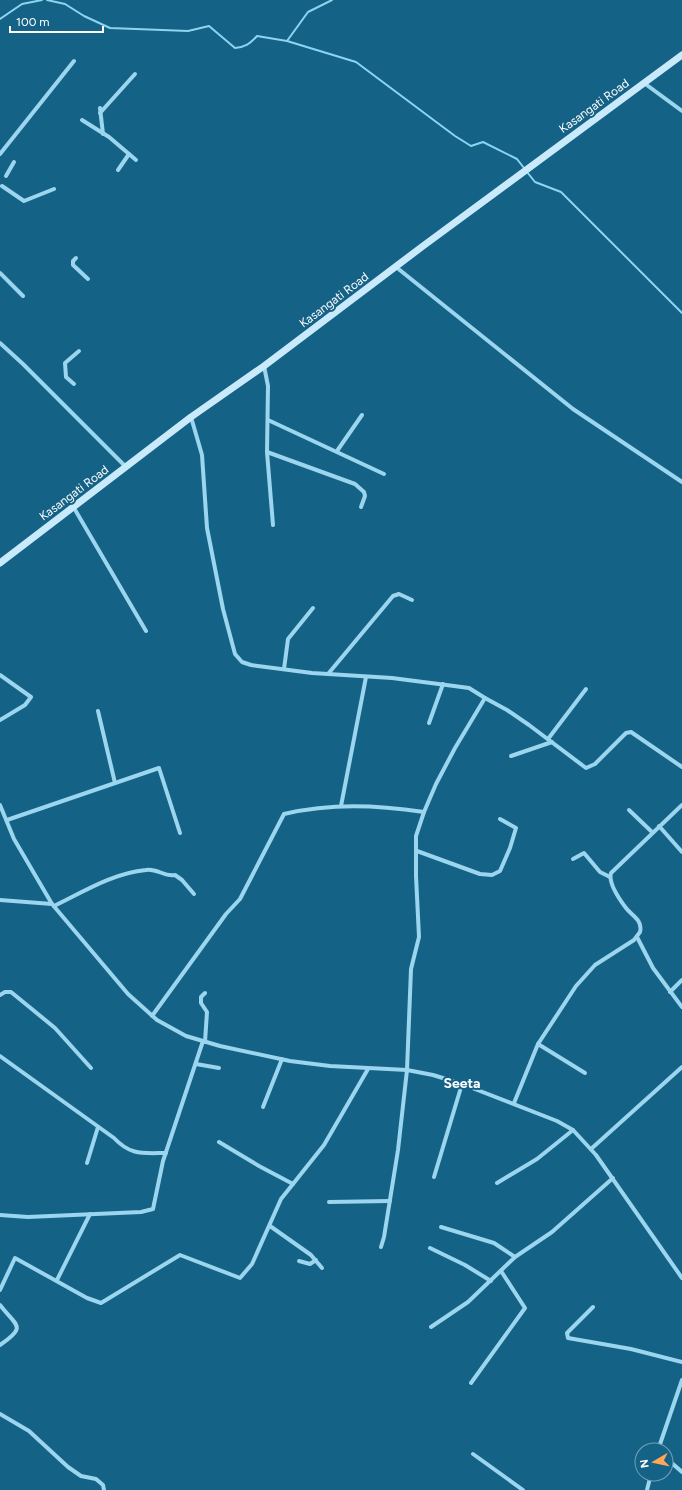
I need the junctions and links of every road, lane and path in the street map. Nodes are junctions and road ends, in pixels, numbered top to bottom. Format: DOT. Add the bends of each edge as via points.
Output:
graph roads {
  1 [pos="682,55"];
  2 [pos="74,61"];
  3 [pos="135,74"];
  4 [pos="644,83"];
  5 [pos="682,111"];
  6 [pos="82,120"];
  7 [pos="103,134"];
  8 [pos="0,154"];
  9 [pos="129,154"];
  10 [pos="136,160"];
  11 [pos="14,162"];
  12 [pos="118,170"];
  13 [pos="6,176"];
  14 [pos="2,186"];
  15 [pos="54,189"];
  16 [pos="76,258"];
  17 [pos="396,267"];
  18 [pos="0,273"];
  19 [pos="88,279"];
  20 [pos="23,296"];
  21 [pos="0,343"];
  22 [pos="79,350"];
  23 [pos="264,366"];
  24 [pos="74,384"];
  25 [pos="362,415"];
  26 [pos="191,418"];
  27 [pos="268,420"];
  28 [pos="337,451"];
  29 [pos="268,452"];
  30 [pos="126,467"];
  31 [pos="384,474"];
  32 [pos="682,482"];
  33 [pos="361,507"];
  34 [pos="74,508"];
  35 [pos="273,525"];
  36 [pos="0,563"];
  37 [pos="412,600"];
  38 [pos="313,608"];
  39 [pos="146,631"];
  40 [pos="284,669"];
  41 [pos="328,674"];
  42 [pos="0,675"];
  43 [pos="366,677"];
  44 [pos="443,684"];
  45 [pos="586,689"];
  46 [pos="485,698"];
  47 [pos="98,711"];
  48 [pos="0,720"];
  49 [pos="429,723"];
  50 [pos="550,741"];
  51 [pos="511,756"];
  52 [pos="682,767"];
  53 [pos="115,784"];
  54 [pos="0,805"];
  55 [pos="682,805"];
  56 [pos="341,806"];
  57 [pos="629,810"];
  58 [pos="424,812"];
  59 [pos="500,819"];
  60 [pos="6,820"];
  61 [pos="659,826"];
  62 [pos="652,832"];
  63 [pos="180,834"];
  64 [pos="417,851"];
  65 [pos="682,852"];
  66 [pos="573,859"];
  67 [pos="610,877"];
  68 [pos="194,894"];
  69 [pos="0,900"];
  70 [pos="53,905"];
  71 [pos="637,938"];
  72 [pos="682,980"];
  73 [pos="670,992"];
  74 [pos="205,993"];
  75 [pos="0,995"];
  76 [pos="682,1007"];
  77 [pos="152,1016"];
  78 [pos="204,1041"];
  79 [pos="538,1044"];
  80 [pos="0,1056"];
  81 [pos="282,1059"];
  82 [pos="196,1064"];
  83 [pos="682,1066"];
  84 [pos="91,1068"];
  85 [pos="219,1068"];
  86 [pos="368,1069"];
  87 [pos="407,1070"];
  88 [pos="585,1073"];
  89 [pos="462,1084"];
  90 [pos="514,1103"];
  91 [pos="263,1107"];
  92 [pos="98,1127"];
  93 [pos="573,1130"];
  94 [pos="219,1142"];
  95 [pos="591,1149"];
  96 [pos="166,1153"];
  97 [pos="87,1163"];
  98 [pos="434,1177"];
  99 [pos="613,1178"];
  100 [pos="497,1183"];
  101 [pos="293,1184"];
  102 [pos="390,1201"];
  103 [pos="328,1202"];
  104 [pos="90,1214"];
  105 [pos="0,1215"];
  106 [pos="270,1226"];
  107 [pos="441,1227"];
  108 [pos="381,1247"];
  109 [pos="430,1248"];
  110 [pos="515,1258"];
  111 [pos="316,1260"];
  112 [pos="300,1261"];
  113 [pos="322,1268"];
  114 [pos="501,1271"];
  115 [pos="682,1278"];
  116 [pos="57,1280"];
  117 [pos="491,1281"];
  118 [pos="0,1290"];
  119 [pos="0,1305"];
  120 [pos="593,1307"];
  121 [pos="431,1327"];
  122 [pos="0,1345"];
  123 [pos="682,1362"];
  124 [pos="682,1380"];
  125 [pos="471,1383"];
  126 [pos="0,1414"];
  127 [pos="661,1442"];
  128 [pos="473,1454"];
  129 [pos="674,1465"];
  130 [pos="682,1472"];
  131 [pos="104,1490"];
  132 [pos="523,1490"];
  1 -- 4 [label="street, Kasangati Road"];
  2 -- 8 [label="street"];
  3 -- 7 [label="street" via="100,110"];
  4 -- 5 [label="street"];
  4 -- 17 [label="street, Kasangati Road"];
  6 -- 7 [label="street"];
  7 -- 9 [label="street"];
  9 -- 10 [label="street"];
  9 -- 12 [label="street"];
  11 -- 13 [label="street"];
  14 -- 15 [label="street" via="24,201"];
  16 -- 19 [label="street" via="73,265"];
  17 -- 23 [label="street, Kasangati Road"];
  17 -- 32 [label="street" via="573,408"];
  18 -- 20 [label="street"];
  21 -- 30 [label="street"];
  22 -- 24 [label="street" via="65,363 66,377"];
  23 -- 26 [label="street, Kasangati Road"];
  23 -- 27 [label="street" via="268,386"];
  25 -- 28 [label="street"];
  26 -- 30 [label="street, Kasangati Road"];
  26 -- 40 [label="street" via="202,455 207,528 212,557 236,654 242,662 251,665"];
  27 -- 28 [label="street"];
  27 -- 29 [label="street"];
  28 -- 31 [label="street"];
  29 -- 33 [label="street" via="355,484 364,492"];
  29 -- 35 [label="street"];
  30 -- 34 [label="street, Kasangati Road"];
  34 -- 36 [label="street, Kasangati Road"];
  34 -- 39 [label="street"];
  37 -- 41 [label="street" via="399,594 393,596"];
  38 -- 40 [label="street" via="288,639"];
  40 -- 41 [label="street"];
  41 -- 43 [label="street"];
  42 -- 48 [label="street" via="31,696 25,705"];
  43 -- 44 [label="street"];
  43 -- 56 [label="street"];
  44 -- 46 [label="street" via="469,688"];
  44 -- 49 [label="street"];
  45 -- 50 [label="street"];
  46 -- 50 [label="street" via="507,710"];
  46 -- 58 [label="street" via="455,748"];
  47 -- 53 [label="street"];
  50 -- 51 [label="street"];
  50 -- 52 [label="street" via="583,767 588,768 626,733 631,732"];
  53 -- 60 [label="street"];
  53 -- 63 [label="street" via="159,768"];
  54 -- 60 [label="street"];
  55 -- 61 [label="street"];
  56 -- 58 [label="street" via="362,805"];
  56 -- 77 [label="street" via="284,814 240,899 226,914"];
  57 -- 62 [label="street"];
  58 -- 64 [label="street" via="416,836"];
  59 -- 64 [label="street" via="516,828 500,871 492,875 480,874"];
  60 -- 70 [label="street" via="14,839"];
  61 -- 62 [label="street"];
  61 -- 65 [label="street"];
  62 -- 67 [label="street"];
  64 -- 87 [label="street" via="419,937 411,969"];
  66 -- 67 [label="street" via="584,853 600,872"];
  67 -- 71 [label="street" via="626,909 641,925"];
  68 -- 70 [label="street" via="175,875 167,876 156,870 145,870 111,879"];
  69 -- 70 [label="street"];
  70 -- 77 [label="street" via="128,994"];
  71 -- 73 [label="street"];
  71 -- 79 [label="street" via="595,966 576,986"];
  72 -- 73 [label="street"];
  73 -- 76 [label="street"];
  74 -- 78 [label="street" via="201,997 201,1004 207,1012"];
  75 -- 84 [label="street" via="11,992 55,1028"];
  77 -- 78 [label="street" via="186,1036"];
  78 -- 81 [label="street"];
  78 -- 82 [label="street"];
  79 -- 88 [label="street"];
  79 -- 90 [label="street"];
  80 -- 92 [label="street"];
  81 -- 86 [label="street"];
  81 -- 91 [label="street"];
  82 -- 85 [label="street"];
  82 -- 96 [label="street"];
  83 -- 95 [label="street"];
  86 -- 87 [label="street"];
  86 -- 101 [label="street" via="324,1145"];
  87 -- 89 [label="street"];
  87 -- 102 [label="street"];
  89 -- 90 [label="street"];
  89 -- 98 [label="street"];
  90 -- 93 [label="street"];
  92 -- 96 [label="street" via="131,1151"];
  92 -- 97 [label="street"];
  93 -- 95 [label="street"];
  93 -- 100 [label="street" via="537,1160"];
  94 -- 101 [label="street"];
  95 -- 99 [label="street"];
  96 -- 104 [label="street" via="153,1209 141,1212"];
  99 -- 110 [label="street" via="552,1232"];
  99 -- 115 [label="street"];
  101 -- 106 [label="street" via="281,1199"];
  102 -- 103 [label="street"];
  102 -- 108 [label="street"];
  104 -- 105 [label="street" via="28,1217"];
  104 -- 116 [label="street"];
  106 -- 111 [label="street"];
  106 -- 116 [label="street" via="252,1264 240,1278 180,1255 101,1302 87,1298"];
  107 -- 110 [label="street" via="494,1243"];
  109 -- 117 [label="street"];
  110 -- 114 [label="street"];
  111 -- 112 [label="street" via="310,1264"];
  111 -- 113 [label="street"];
  114 -- 117 [label="street"];
  114 -- 125 [label="street" via="525,1308"];
  116 -- 118 [label="street" via="15,1258"];
  117 -- 121 [label="street" via="468,1302"];
  119 -- 122 [label="street" via="16,1323 17,1330 14,1336"];
  120 -- 123 [label="street" via="570,1329 567,1333 568,1338 631,1349"];
  124 -- 127 [label="street"];
  126 -- 131 [label="street" via="29,1431 81,1476 96,1479 103,1485"];
  128 -- 132 [label="street"];
  129 -- 130 [label="street"];
}
